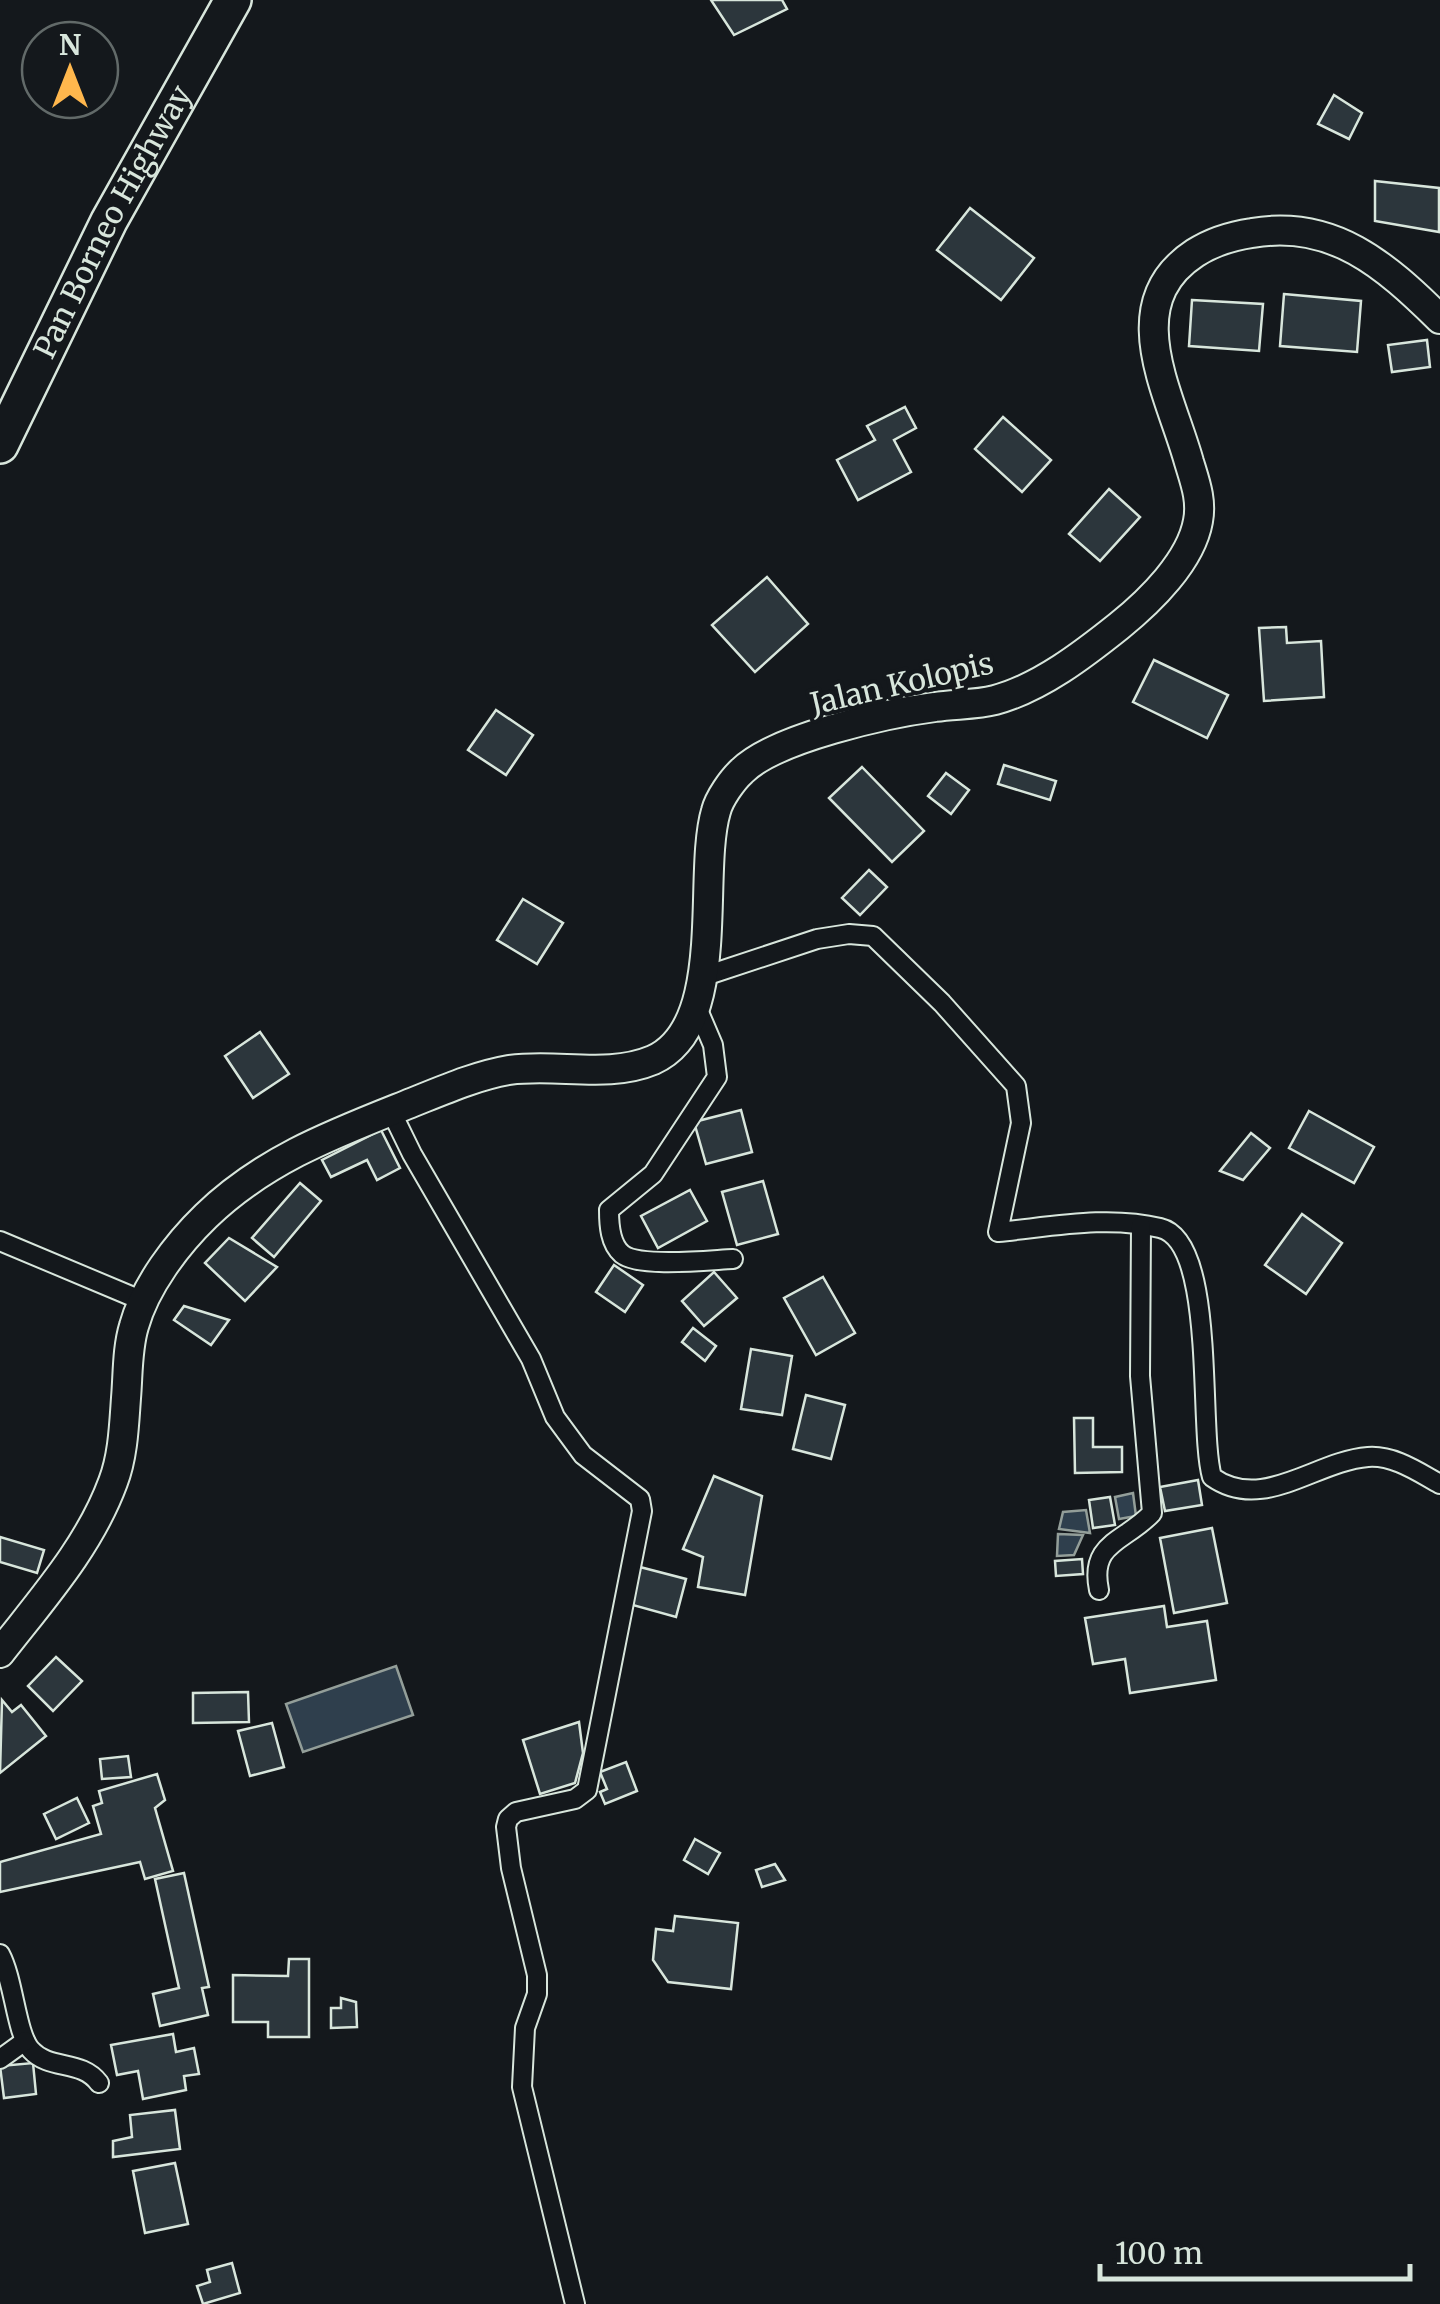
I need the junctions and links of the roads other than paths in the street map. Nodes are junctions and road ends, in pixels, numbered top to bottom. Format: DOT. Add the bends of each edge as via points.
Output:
graph roads {
  1 [pos="233,0"];
  2 [pos="1440,319"];
  3 [pos="0,446"];
  4 [pos="699,990"];
  5 [pos="391,1111"];
  6 [pos="1141,1226"];
  7 [pos="0,1241"];
  8 [pos="733,1259"];
  9 [pos="143,1301"];
  10 [pos="1440,1484"];
  11 [pos="1100,1590"];
  12 [pos="0,1653"];
  13 [pos="0,1954"];
  14 [pos="25,2041"];
  15 [pos="0,2059"];
  16 [pos="99,2084"];
  17 [pos="575,2304"];
  1 -- 3 [label="highway, Pan Borneo Highway" via="108,222"];
  2 -- 4 [label="street, Jalan Kolopis" via="1375,263 1314,231 1283,227 1232,236 1178,264 1152,317 1156,361 1199,498 1187,552 1122,624 1023,688 992,700 836,727 744,768 716,807"];
  4 -- 5 [label="street, Jalan Kolopis" via="686,1030 658,1058 622,1068 507,1070"];
  4 -- 6 [label="street" via="817,939 873,936 1016,1086 1020,1123 998,1232 1109,1222"];
  4 -- 8 [label="street" via="718,1077 653,1174 609,1210 612,1237 629,1259"];
  5 -- 9 [label="street, Jalan Kolopis" via="313,1142 234,1192 170,1258"];
  5 -- 17 [label="street" via="531,1359 555,1417 583,1455 640,1499 642,1511 587,1790 575,1799 516,1812 506,1827 537,1975 524,2028 522,2087"];
  6 -- 10 [label="street" via="1172,1233 1196,1286 1212,1477 1232,1488 1266,1489 1366,1457 1387,1458"];
  6 -- 11 [label="street" via="1140,1376 1152,1514 1103,1551 1095,1568"];
  7 -- 9 [label="street"];
  9 -- 12 [label="street, Jalan Kolopis" via="132,1330 116,1475 70,1564"];
  13 -- 14 [label="street"];
  14 -- 15 [label="street"];
  14 -- 16 [label="street" via="40,2058 82,2068"];
}
